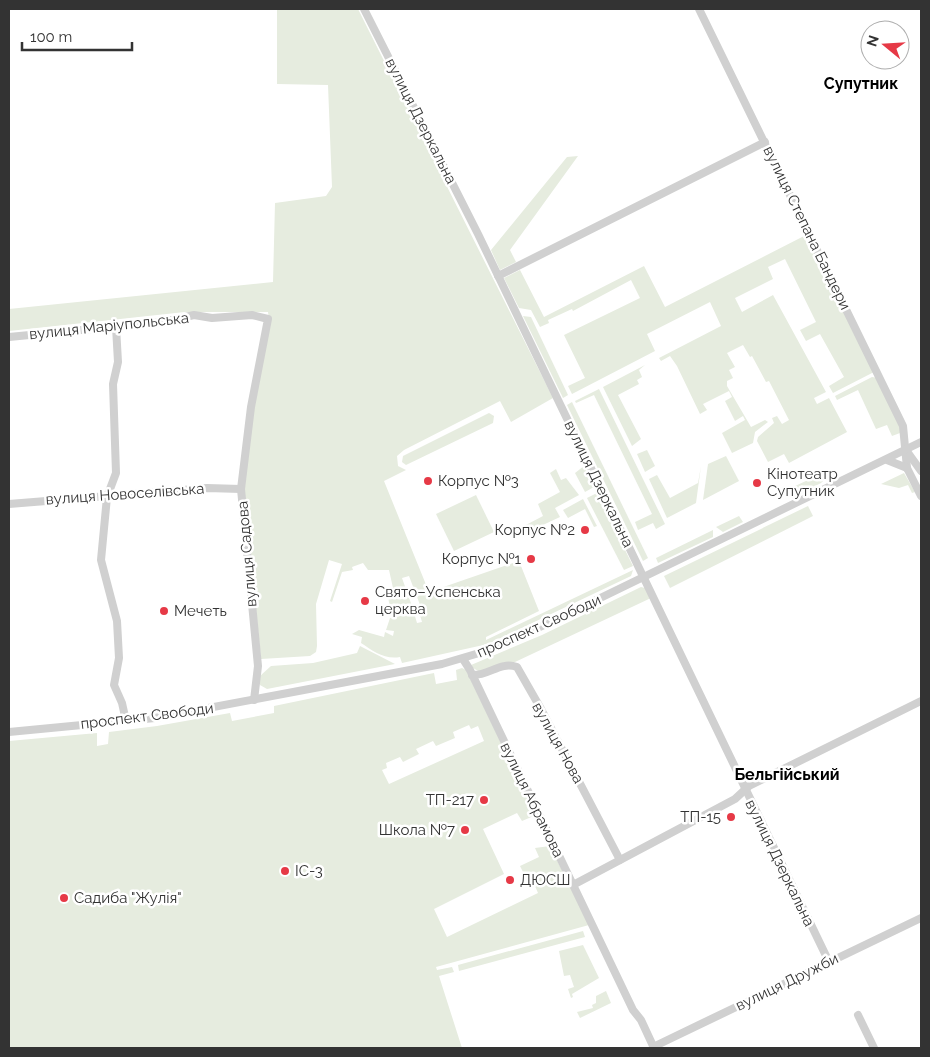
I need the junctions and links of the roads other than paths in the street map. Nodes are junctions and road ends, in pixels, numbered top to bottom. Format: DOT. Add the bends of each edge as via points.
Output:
graph roads {
  1 [pos="364,9"];
  2 [pos="700,9"];
  3 [pos="765,142"];
  4 [pos="498,276"];
  5 [pos="268,319"];
  6 [pos="116,327"];
  7 [pos="9,336"];
  8 [pos="921,444"];
  9 [pos="906,450"];
  10 [pos="887,460"];
  11 [pos="917,462"];
  12 [pos="907,468"];
  13 [pos="921,471"];
  14 [pos="241,490"];
  15 [pos="108,496"];
  16 [pos="921,496"];
  17 [pos="9,504"];
  18 [pos="644,577"];
  19 [pos="462,659"];
  20 [pos="472,675"];
  21 [pos="254,700"];
  22 [pos="921,701"];
  23 [pos="126,721"];
  24 [pos="9,732"];
  25 [pos="745,790"];
  26 [pos="620,860"];
  27 [pos="573,885"];
  28 [pos="921,918"];
  29 [pos="829,962"];
  30 [pos="858,1015"];
  31 [pos="654,1048"];
  32 [pos="874,1048"];
  1 -- 4 [label="street, вулиця Дзеркальна"];
  2 -- 3 [label="street, вулиця Степана Бандери"];
  3 -- 4 [label="street"];
  3 -- 9 [label="street, вулиця Степана Бандери" via="903,426"];
  4 -- 18 [label="street, вулиця Дзеркальна"];
  5 -- 6 [label="street, вулиця Маріупольська" via="252,315 200,318 194,315"];
  5 -- 14 [label="street, вулиця Садова" via="251,407"];
  6 -- 7 [label="street, вулиця Маріупольська"];
  6 -- 15 [label="street" via="118,362 113,384 113,430 117,459"];
  8 -- 9 [label="street, проспект Свободи"];
  8 -- 11 [label="street"];
  9 -- 10 [label="street, проспект Свободи"];
  9 -- 11 [label="street"];
  9 -- 12 [label="street, вулиця Степана Бандери"];
  10 -- 12 [label="street"];
  10 -- 18 [label="street, проспект Свободи"];
  11 -- 13 [label="street"];
  12 -- 16 [label="street"];
  14 -- 15 [label="street, вулиця Новоселівська" via="207,488"];
  14 -- 21 [label="street, вулиця Садова" via="258,666"];
  15 -- 17 [label="street, вулиця Новоселівська"];
  15 -- 23 [label="street" via="101,560 117,621 119,658 114,685"];
  18 -- 19 [label="street, проспект Свободи" via="536,629"];
  18 -- 25 [label="street, вулиця Дзеркальна"];
  19 -- 20 [label="street, вулиця Абрамова"];
  19 -- 21 [label="street, проспект Свободи"];
  20 -- 26 [label="street, вулиця Нова" via="504,665 517,667"];
  20 -- 27 [label="street, вулиця Абрамова"];
  21 -- 23 [label="street, проспект Свободи"];
  22 -- 25 [label="street"];
  23 -- 24 [label="street, проспект Свободи"];
  25 -- 26 [label="street" via="736,799"];
  25 -- 29 [label="street, вулиця Дзеркальна"];
  26 -- 27 [label="street"];
  27 -- 31 [label="street, вулиця Абрамова"];
  28 -- 29 [label="street, вулиця Дружби"];
  29 -- 31 [label="street, вулиця Дружби"];
  30 -- 32 [label="street"];
}
